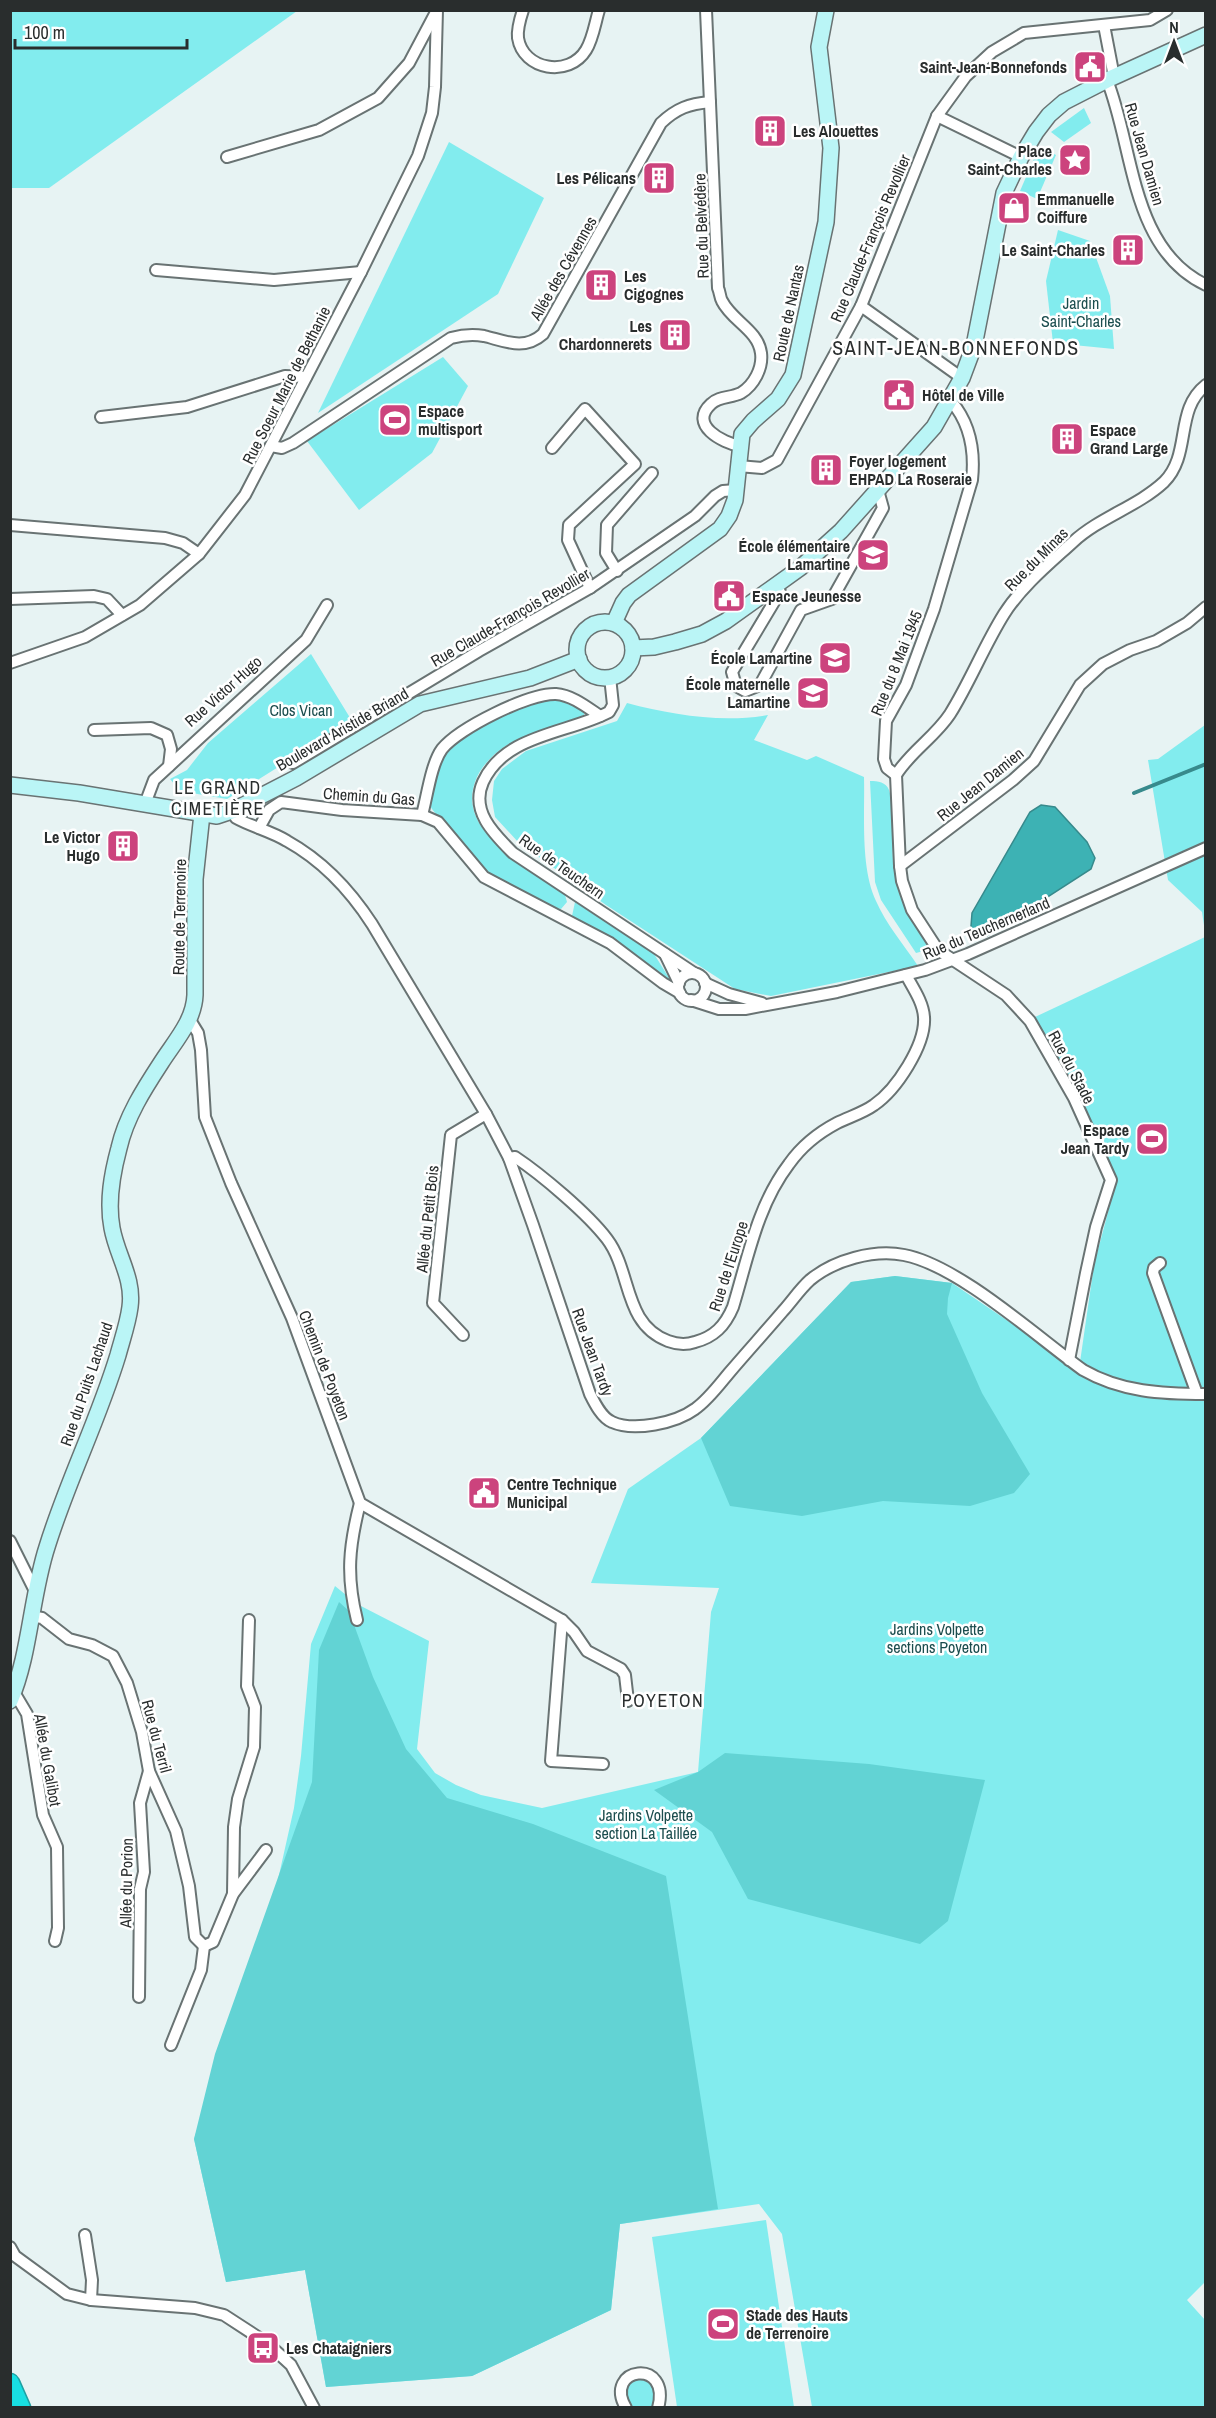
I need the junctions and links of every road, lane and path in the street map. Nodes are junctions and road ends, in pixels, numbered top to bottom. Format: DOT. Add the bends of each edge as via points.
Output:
graph roads {
  1 [pos="437,10"];
  2 [pos="523,10"];
  3 [pos="599,10"];
  4 [pos="706,10"];
  5 [pos="826,10"];
  6 [pos="1167,10"];
  7 [pos="1104,25"];
  8 [pos="1206,36"];
  9 [pos="1110,79"];
  10 [pos="710,102"];
  11 [pos="937,116"];
  12 [pos="227,156"];
  13 [pos="1021,157"];
  14 [pos="156,270"];
  15 [pos="361,272"];
  16 [pos="1206,285"];
  17 [pos="861,306"];
  18 [pos="306,377"];
  19 [pos="962,378"];
  20 [pos="1206,385"];
  21 [pos="951,401"];
  22 [pos="101,417"];
  23 [pos="272,446"];
  24 [pos="740,446"];
  25 [pos="552,448"];
  26 [pos="738,466"];
  27 [pos="652,472"];
  28 [pos="736,490"];
  29 [pos="878,490"];
  30 [pos="10,525"];
  31 [pos="199,554"];
  32 [pos="616,571"];
  33 [pos="775,587"];
  34 [pos="590,588"];
  35 [pos="10,599"];
  36 [pos="327,605"];
  37 [pos="1206,607"];
  38 [pos="122,615"];
  39 [pos="614,623"];
  40 [pos="633,648"];
  41 [pos="579,659"];
  42 [pos="10,663"];
  43 [pos="610,677"];
  44 [pos="600,717"];
  45 [pos="94,730"];
  46 [pos="293,763"];
  47 [pos="168,766"];
  48 [pos="896,775"];
  49 [pos="10,785"];
  50 [pos="145,804"];
  51 [pos="232,811"];
  52 [pos="202,814"];
  53 [pos="422,815"];
  54 [pos="259,828"];
  55 [pos="1206,848"];
  56 [pos="900,866"];
  57 [pos="665,954"];
  58 [pos="953,961"];
  59 [pos="694,973"];
  60 [pos="906,975"];
  61 [pos="705,983"];
  62 [pos="679,988"];
  63 [pos="691,1000"];
  64 [pos="768,1005"];
  65 [pos="190,1020"];
  66 [pos="486,1114"];
  67 [pos="508,1158"];
  68 [pos="1160,1263"];
  69 [pos="463,1335"];
  70 [pos="1069,1360"];
  71 [pos="1201,1394"];
  72 [pos="360,1503"];
  73 [pos="10,1541"];
  74 [pos="35,1591"];
  75 [pos="30,1616"];
  76 [pos="249,1620"];
  77 [pos="357,1620"];
  78 [pos="562,1620"];
  79 [pos="12,1693"];
  80 [pos="628,1701"];
  81 [pos="603,1764"];
  82 [pos="149,1771"];
  83 [pos="266,1850"];
  84 [pos="233,1894"];
  85 [pos="55,1941"];
  86 [pos="204,1946"];
  87 [pos="139,1997"];
  88 [pos="171,2045"];
  89 [pos="85,2235"];
  90 [pos="10,2247"];
  91 [pos="91,2300"];
  92 [pos="10,2383"];
  93 [pos="21,2408"];
  94 [pos="314,2408"];
  95 [pos="626,2408"];
  96 [pos="658,2408"];
  1 -- 12 [label="street" via="409,63 378,98 319,130"];
  1 -- 15 [label="street, Rue Soeur Marie de Bethanie" via="435,87 427,133"];
  2 -- 3 [label="street" via="518,38 521,47 534,60 550,68 561,68 579,59 586,50"];
  4 -- 10 [label="street, Rue du Belvédère"];
  5 -- 24 [label="main road, Route de Nantas" via="819,61 829,121 830,176 808,310 793,375 778,399 747,427"];
  6 -- 7 [label="street, Rue Claude-François Revollier" via="1150,20"];
  7 -- 9 [label="street, Rue Jean Damien"];
  7 -- 11 [label="street, Rue Claude-François Revollier" via="1024,33 992,52 966,76"];
  8 -- 9 [label="main road"];
  9 -- 13 [label="main road" via="1049,114"];
  9 -- 16 [label="street, Rue Jean Damien" via="1140,203 1171,260"];
  10 -- 23 [label="street, Allée des Cévennes" via="674,110 661,123 537,339 522,344 482,336 452,339 293,443 282,448"];
  10 -- 24 [label="street, Rue du Belvédère" via="718,288 722,302 758,342 761,362 748,387 711,404 704,419 706,428 716,438"];
  11 -- 13 [label="street"];
  11 -- 17 [label="street, Rue Claude-François Revollier"];
  13 -- 19 [label="main road" via="1004,193 974,346"];
  14 -- 15 [label="street" via="274,280"];
  15 -- 18 [label="street, Rue Soeur Marie de Bethanie"];
  17 -- 19 [label="street"];
  17 -- 26 [label="street, Rue Claude-François Revollier" via="777,460 762,468"];
  18 -- 22 [label="street" via="285,375 187,407"];
  18 -- 23 [label="street, Rue Soeur Marie de Bethanie"];
  19 -- 21 [label="main road"];
  20 -- 48 [label="street, Rue du Minas" via="1192,399 1185,414 1179,456 1164,481 1094,525 1028,584 1000,622 949,715"];
  21 -- 29 [label="main road"];
  21 -- 48 [label="street, Rue du 8 Mai 1945" via="969,434 972,480 934,609 906,685 886,721 884,759 886,768"];
  23 -- 31 [label="street, Rue Soeur Marie de Bethanie" via="245,495"];
  24 -- 26 [label="main road, Route de Nantas"];
  25 -- 34 [label="street" via="585,410 635,464 569,525 568,540"];
  26 -- 28 [label="main road, Route de Nantas"];
  27 -- 32 [label="street" via="607,525 606,553"];
  28 -- 32 [label="street, Rue Claude-François Revollier" via="715,496 695,516"];
  28 -- 39 [label="main road, Route de Nantas" via="732,509 720,529 629,596"];
  29 -- 33 [label="main road" via="821,550"];
  29 -- 33 [label="street" via="883,508 832,599 801,610 760,685 745,691 736,686 732,672 780,592"];
  30 -- 31 [label="street" via="165,538 183,543"];
  31 -- 38 [label="street, Rue Soeur Marie de Bethanie" via="156,592"];
  32 -- 34 [label="street, Rue Claude-François Revollier"];
  33 -- 40 [label="main road" via="702,634 654,647"];
  34 -- 46 [label="street, Rue Claude-François Revollier"];
  35 -- 38 [label="street" via="94,596 107,599"];
  36 -- 47 [label="street, Rue Victor Hugo" via="306,640"];
  37 -- 56 [label="street, Rue Jean Damien" via="1156,641 1103,664 1080,685 1034,761"];
  38 -- 42 [label="street, Rue Soeur Marie de Bethanie" via="85,637"];
  39 -- 40 [label="main road" via="627,632"];
  39 -- 41 [label="main road" via="589,627 578,641"];
  40 -- 43 [label="main road" via="630,664"];
  41 -- 43 [label="main road" via="594,675"];
  41 -- 51 [label="main road, Boulevard Aristide Briand" via="530,678 420,704"];
  43 -- 44 [label="street" via="613,705"];
  44 -- 53 [label="street, Chemin du Gas" via="572,698 553,694 492,715 443,749"];
  44 -- 57 [label="street, Rue de Teuchern" via="510,750 487,773 479,805 491,829 513,853"];
  45 -- 47 [label="street" via="151,728 167,735 171,749"];
  47 -- 50 [label="street, Rue Victor Hugo" via="154,780"];
  48 -- 56 [label="street, Rue du 8 Mai 1945"];
  49 -- 50 [label="main road"];
  50 -- 52 [label="main road"];
  51 -- 52 [label="main road" via="217,816"];
  51 -- 54 [label="street, Rue Jean Tardy" via="236,818"];
  52 -- 65 [label="main road, Route de Terrenoire" via="194,901 195,995"];
  53 -- 54 [label="street, Chemin du Gas" via="281,802 269,810"];
  53 -- 62 [label="street" via="438,822 484,877 586,929 663,983"];
  54 -- 66 [label="street, Rue Jean Tardy" via="306,853 356,900"];
  55 -- 58 [label="street, Rue du Teuchernerland"];
  56 -- 58 [label="street, Rue du 8 Mai 1945" via="912,910 938,950"];
  57 -- 59 [label="street"];
  57 -- 62 [label="street"];
  58 -- 60 [label="street, Rue du Teuchernerland"];
  58 -- 70 [label="street, Rue du Stade" via="1006,995 1030,1021 1067,1085 1111,1180 1096,1227"];
  59 -- 61 [label="street"];
  59 -- 62 [label="street" via="686,974"];
  60 -- 64 [label="street, Rue du Teuchernerland"];
  60 -- 67 [label="street, Rue de l'Europe" via="924,1015 922,1035 909,1064 882,1099 816,1137 775,1182 759,1216 734,1307 728,1320 705,1339 673,1343 647,1329 638,1317 617,1257 598,1228 530,1167 515,1157"];
  61 -- 63 [label="street" via="703,995"];
  61 -- 64 [label="street, Rue du Teuchernerland"];
  62 -- 63 [label="street"];
  63 -- 64 [label="street, Rue du Teuchernerland" via="719,1009"];
  65 -- 72 [label="street, Chemin de Poyeton" via="198,1033 201,1050 205,1117 292,1318"];
  65 -- 74 [label="main road, Rue du Puits Lachaud" via="139,1098 120,1143 111,1188 111,1218 129,1275 130,1311 110,1381 63,1501"];
  66 -- 67 [label="street, Rue Jean Tardy"];
  66 -- 69 [label="street, Allée du Petit Bois" via="451,1135 433,1303"];
  67 -- 70 [label="street, Rue Jean Tardy" via="590,1394 610,1422 648,1426 694,1410 810,1280 832,1266 859,1257 903,1255 927,1262 985,1297"];
  68 -- 71 [label="street" via="1154,1268 1155,1277"];
  70 -- 71 [label="street, Rue Jean Tardy" via="1099,1379 1124,1388"];
  72 -- 77 [label="street" via="349,1554 349,1580"];
  72 -- 78 [label="street"];
  73 -- 74 [label="street"];
  74 -- 75 [label="main road, Rue du Puits Lachaud"];
  75 -- 79 [label="main road, Rue du Puits Lachaud"];
  75 -- 82 [label="street, Rue du Terril" via="42,1618 69,1639 92,1644 113,1656 127,1683"];
  76 -- 84 [label="street" via="247,1686 255,1707 255,1747 238,1800"];
  78 -- 80 [label="street" via="587,1651 621,1670"];
  78 -- 81 [label="street" via="550,1761"];
  79 -- 85 [label="street, Allée du Galibot" via="27,1714 43,1815 57,1847"];
  82 -- 86 [label="street, Rue du Terril" via="176,1831 189,1886 195,1937"];
  82 -- 87 [label="street, Allée du Porion" via="140,1803 144,1872 140,1889"];
  83 -- 84 [label="street"];
  84 -- 86 [label="street" via="213,1942"];
  86 -- 88 [label="street" via="201,1970"];
  89 -- 91 [label="street"];
  90 -- 91 [label="street" via="15,2256 67,2294"];
  91 -- 94 [label="street" via="195,2308 224,2315 267,2343 291,2365"];
  92 -- 93 [label="highway"];
  95 -- 96 [label="street" via="620,2393 623,2383 630,2375 642,2373 657,2382"];
}
